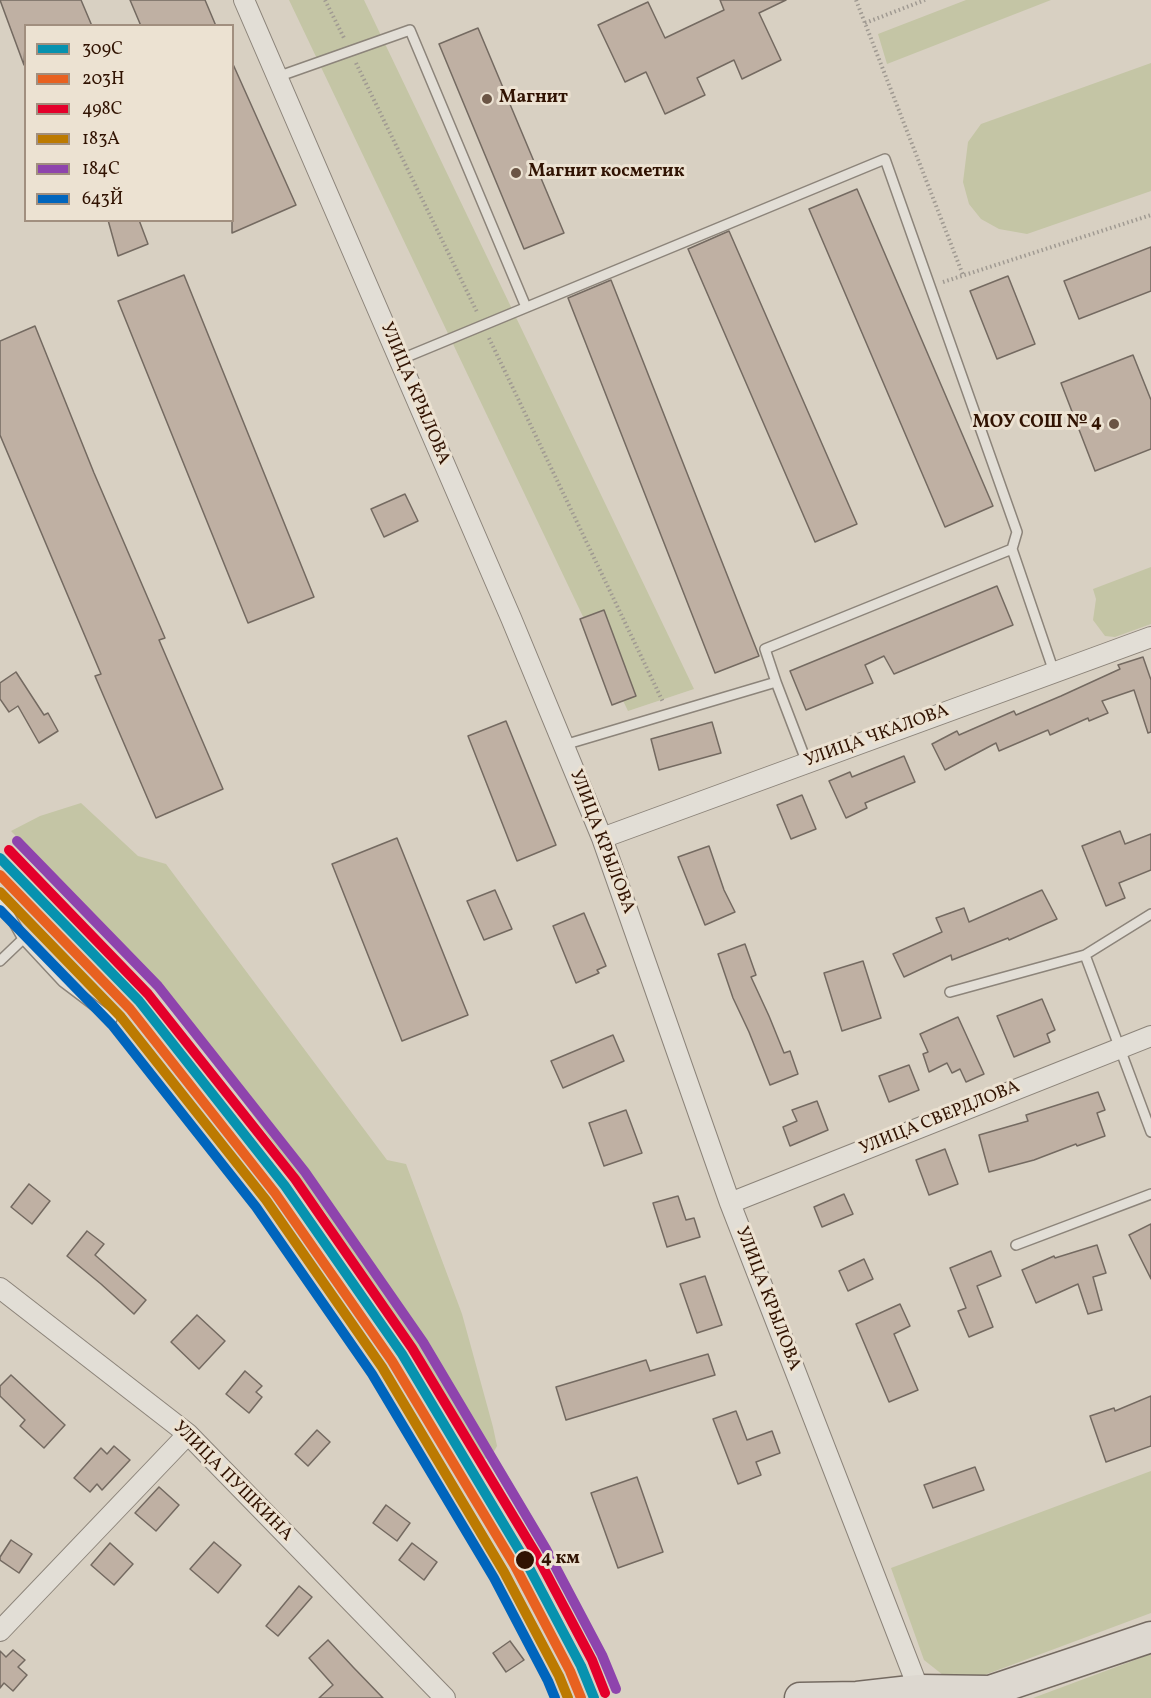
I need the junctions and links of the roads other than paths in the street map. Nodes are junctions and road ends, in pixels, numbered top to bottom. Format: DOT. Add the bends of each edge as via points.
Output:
graph roads {
  1 [pos="244,0"];
  2 [pos="277,77"];
  3 [pos="526,307"];
  4 [pos="399,360"];
  5 [pos="1012,549"];
  6 [pos="1151,637"];
  7 [pos="1054,672"];
  8 [pos="776,682"];
  9 [pos="564,745"];
  10 [pos="807,763"];
  11 [pos="602,838"];
  12 [pos="0,898"];
  13 [pos="1151,914"];
  14 [pos="22,939"];
  15 [pos="1085,955"];
  16 [pos="0,962"];
  17 [pos="950,993"];
  18 [pos="112,1019"];
  19 [pos="1151,1036"];
  20 [pos="1121,1048"];
  21 [pos="1151,1132"];
  22 [pos="1151,1194"];
  23 [pos="730,1203"];
  24 [pos="1016,1245"];
  25 [pos="0,1288"];
  26 [pos="188,1434"];
  27 [pos="0,1631"];
  28 [pos="1151,1637"];
  29 [pos="921,1694"];
  30 [pos="445,1698"];
  31 [pos="800,1698"];
  1 -- 2 [label="street, УЛИЦА КРЫЛОВА"];
  2 -- 3 [label="lane" via="410,30"];
  2 -- 4 [label="street, УЛИЦА КРЫЛОВА"];
  3 -- 4 [label="lane"];
  3 -- 5 [label="lane" via="885,159 1017,532"];
  4 -- 9 [label="street, УЛИЦА КРЫЛОВА"];
  5 -- 7 [label="lane"];
  5 -- 8 [label="lane" via="765,650"];
  6 -- 7 [label="street, УЛИЦА ЧКАЛОВА"];
  7 -- 10 [label="street, УЛИЦА ЧКАЛОВА"];
  8 -- 9 [label="lane"];
  8 -- 10 [label="lane"];
  9 -- 11 [label="street, УЛИЦА КРЫЛОВА"];
  10 -- 11 [label="street, УЛИЦА ЧКАЛОВА"];
  11 -- 23 [label="street, УЛИЦА КРЫЛОВА"];
  12 -- 14 [label="lane"];
  13 -- 15 [label="lane"];
  14 -- 16 [label="lane"];
  14 -- 18 [label="lane" via="63,982"];
  15 -- 17 [label="lane"];
  15 -- 20 [label="lane"];
  19 -- 20 [label="street, УЛИЦА СВЕРДЛОВА"];
  20 -- 21 [label="lane"];
  20 -- 23 [label="street, УЛИЦА СВЕРДЛОВА"];
  22 -- 24 [label="lane"];
  23 -- 29 [label="street, УЛИЦА КРЫЛОВА"];
  25 -- 26 [label="street, УЛИЦА ПУШКИНА"];
  26 -- 27 [label="street"];
  26 -- 30 [label="street, УЛИЦА ПУШКИНА"];
  28 -- 29 [label="main road" via="990,1691"];
  29 -- 31 [label="main road"];
}
